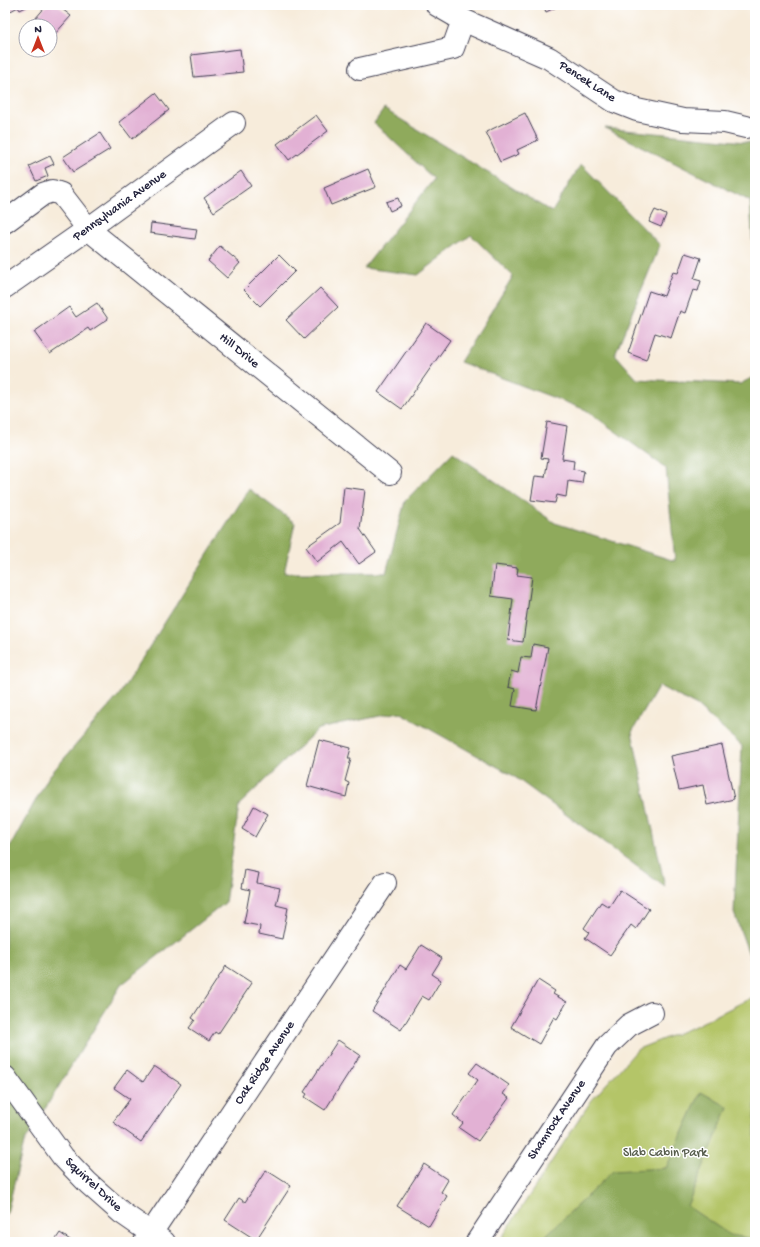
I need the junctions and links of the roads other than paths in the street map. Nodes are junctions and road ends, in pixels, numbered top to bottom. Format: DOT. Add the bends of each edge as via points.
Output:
graph roads {
  1 [pos="436,5"];
  2 [pos="463,20"];
  3 [pos="360,69"];
  4 [pos="234,123"];
  5 [pos="746,127"];
  6 [pos="5,222"];
  7 [pos="88,229"];
  8 [pos="5,288"];
  9 [pos="390,473"];
  10 [pos="385,883"];
  11 [pos="652,1013"];
  12 [pos="5,1077"];
  13 [pos="154,1239"];
  14 [pos="477,1242"];
  1 -- 2 [label="street, Pencek Lane"];
  2 -- 3 [label="street" via="453,48"];
  2 -- 5 [label="street, Pencek Lane" via="549,58 614,101 637,110 683,120 725,122"];
  4 -- 7 [label="street, Pennsylvania Avenue"];
  6 -- 7 [label="street, Hill Drive" via="43,194 52,191 61,194"];
  7 -- 8 [label="street, Pennsylvania Avenue"];
  7 -- 9 [label="street, Hill Drive"];
  10 -- 13 [label="street, Oak Ridge Avenue"];
  11 -- 14 [label="street, Shamrock Avenue" via="629,1025 607,1046"];
  12 -- 13 [label="street, Squirrel Drive" via="63,1157 83,1178"];
}
